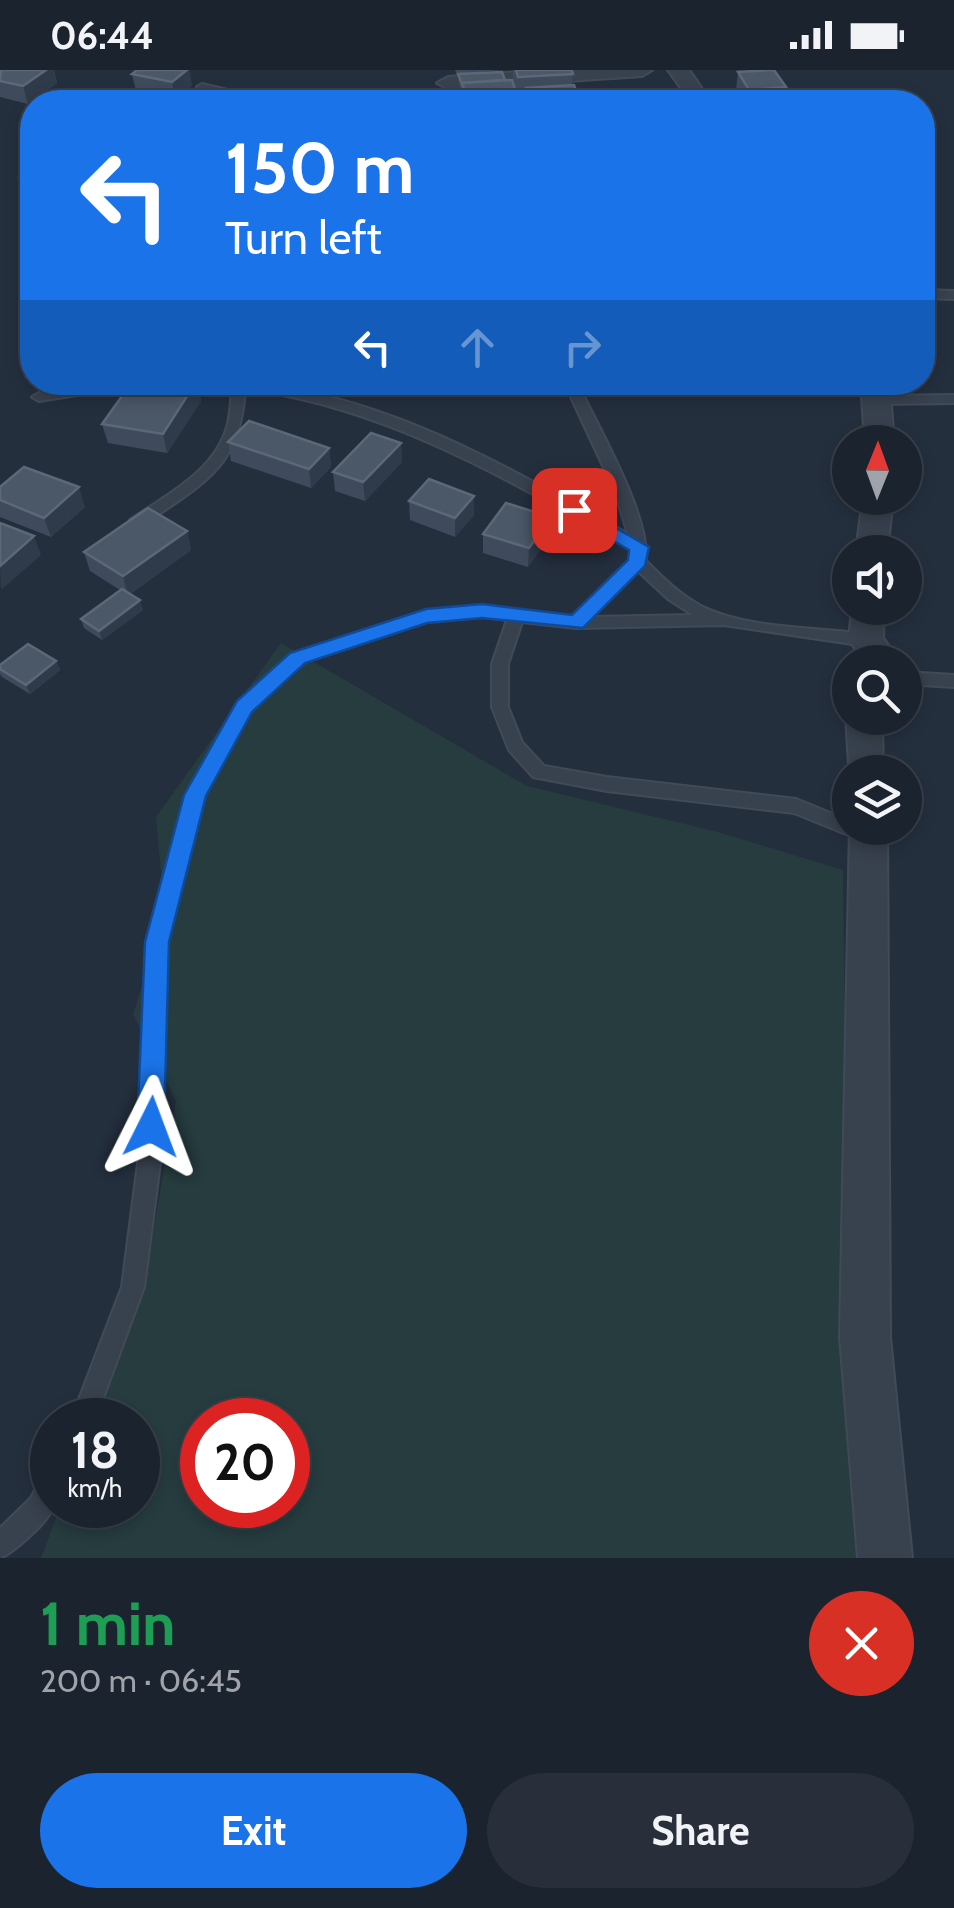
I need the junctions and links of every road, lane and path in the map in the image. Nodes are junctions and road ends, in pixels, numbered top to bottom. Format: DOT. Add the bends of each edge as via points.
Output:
graph roads {
  1 [pos="642,70"];
  2 [pos="448,83"];
  3 [pos="202,88"];
  4 [pos="211,90"];
  5 [pos="53,395"];
  6 [pos="238,395"];
  7 [pos="306,395"];
  8 [pos="322,395"];
  9 [pos="576,395"];
  10 [pos="877,395"];
  11 [pos="911,395"];
  12 [pos="40,397"];
  13 [pos="323,398"];
  14 [pos="954,400"];
  15 [pos="879,425"];
  16 [pos="118,535"];
  17 [pos="638,554"];
  18 [pos="516,616"];
  19 [pos="726,620"];
  20 [pos="576,623"];
  21 [pos="872,637"];
  22 [pos="922,679"];
  23 [pos="954,681"];
  24 [pos="832,819"];
  25 [pos="868,845"];
  26 [pos="91,1398"];
  27 [pos="30,1518"];
  28 [pos="0,1546"];
  29 [pos="885,1558"];
  1 -- 2 [label="street"];
  3 -- 4 [label="lane"];
  5 -- 12 [label="lane"];
  6 -- 16 [label="lane" via="233,432 219,457"];
  7 -- 13 [label="lane"];
  8 -- 13 [label="lane"];
  9 -- 17 [label="lane" via="622,492"];
  10 -- 15 [label="street"];
  11 -- 14 [label="lane"];
  13 -- 17 [label="lane" via="490,468"];
  17 -- 19 [label="lane" via="665,588"];
  17 -- 20 [label="lane"];
  18 -- 20 [label="lane"];
  18 -- 24 [label="lane" via="500,664 500,707 514,745 539,772 796,806"];
  18 -- 26 [label="lane" via="426,616 298,658 244,706 195,795 157,942 149,1164 133,1287"];
  19 -- 20 [label="lane"];
  19 -- 21 [label="lane"];
  22 -- 23 [label="lane"];
  25 -- 29 [label="street" via="865,1337"];
  27 -- 28 [label="lane"];
}
